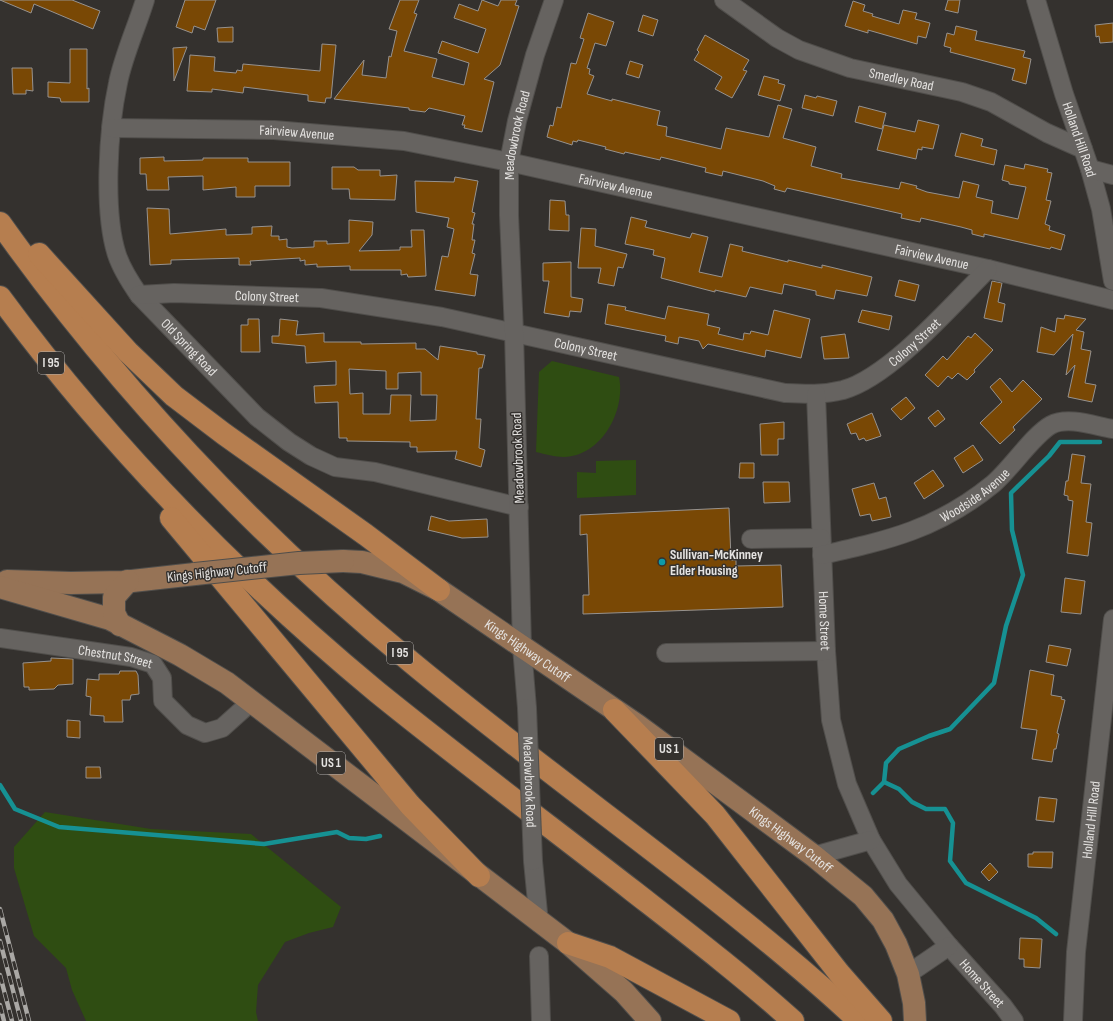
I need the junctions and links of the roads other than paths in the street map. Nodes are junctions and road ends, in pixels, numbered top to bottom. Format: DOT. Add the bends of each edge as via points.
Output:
graph roads {
  1 [pos="145,0"];
  2 [pos="554,0"];
  3 [pos="724,0"];
  4 [pos="1036,0"];
  5 [pos="111,128"];
  6 [pos="1083,149"];
  7 [pos="510,162"];
  8 [pos="1090,169"];
  9 [pos="1113,175"];
  10 [pos="0,209"];
  11 [pos="0,223"];
  12 [pos="988,269"];
  13 [pos="1113,280"];
  14 [pos="139,295"];
  15 [pos="0,297"];
  16 [pos="1113,300"];
  17 [pos="514,332"];
  18 [pos="816,394"];
  19 [pos="104,426"];
  20 [pos="1113,429"];
  21 [pos="519,507"];
  22 [pos="751,538"];
  23 [pos="821,547"];
  24 [pos="0,580"];
  25 [pos="128,581"];
  26 [pos="0,587"];
  27 [pos="439,590"];
  28 [pos="1113,619"];
  29 [pos="120,625"];
  30 [pos="0,638"];
  31 [pos="522,647"];
  32 [pos="826,651"];
  33 [pos="1111,651"];
  34 [pos="666,653"];
  35 [pos="251,702"];
  36 [pos="614,710"];
  37 [pos="871,840"];
  38 [pos="814,856"];
  39 [pos="479,876"];
  40 [pos="539,923"];
  41 [pos="568,943"];
  42 [pos="949,946"];
  43 [pos="539,956"];
  44 [pos="908,974"];
  45 [pos="541,1021"];
  46 [pos="650,1021"];
  47 [pos="729,1021"];
  48 [pos="793,1021"];
  49 [pos="859,1021"];
  50 [pos="881,1021"];
  51 [pos="915,1021"];
  52 [pos="1014,1021"];
  53 [pos="1073,1021"];
  1 -- 5 [label="street, Old Spring Road" via="118,82"];
  2 -- 7 [label="street, Meadowbrook Road" via="535,55 517,121"];
  3 -- 6 [label="street, Smedley Road" via="798,50 850,68 991,102 1047,133"];
  4 -- 6 [label="street, Holland Hill Road"];
  5 -- 7 [label="street, Fairview Avenue" via="274,130 404,140"];
  5 -- 14 [label="street, Old Spring Road" via="109,179 112,229 117,255 124,272"];
  6 -- 8 [label="street, Holland Hill Road"];
  7 -- 12 [label="street, Fairview Avenue"];
  7 -- 17 [label="street, Meadowbrook Road" via="509,215"];
  8 -- 9 [label="street"];
  8 -- 13 [label="street, Holland Hill Road" via="1101,209"];
  10 -- 27 [label="highway" via="103,326 174,396"];
  11 -- 49 [label="highway, I 95" via="77,324 145,405 216,482 292,557 409,661 764,938"];
  12 -- 16 [label="street, Fairview Avenue"];
  12 -- 18 [label="street, Colony Street" via="919,338 886,366 857,384"];
  14 -- 17 [label="street, Colony Street" via="322,298 442,317"];
  14 -- 21 [label="street, Old Spring Road" via="257,417 311,456 335,467 376,472"];
  15 -- 19 [label="highway, I 95"];
  17 -- 18 [label="street, Colony Street" via="785,393"];
  17 -- 21 [label="street, Meadowbrook Road"];
  18 -- 23 [label="street, Home Street"];
  19 -- 39 [label="highway" via="198,551 410,805"];
  19 -- 48 [label="highway, I 95" via="214,545 334,655 460,758 693,937"];
  20 -- 23 [label="street, Woodside Avenue" via="1063,421 1050,425 994,483 948,515 921,529 886,541"];
  21 -- 31 [label="street, Meadowbrook Road"];
  22 -- 23 [label="street, Woodside Avenue"];
  23 -- 32 [label="street, Home Street"];
  24 -- 25 [label="main road, Kings Highway Cutoff / US 1" via="70,583"];
  25 -- 27 [label="main road, Kings Highway Cutoff / US 1, bridge" via="299,563 343,561 362,562 403,572"];
  25 -- 29 [label="main road" via="114,597 114,613"];
  26 -- 29 [label="main road, US 1" via="110,619"];
  27 -- 31 [label="main road, Kings Highway Cutoff / US 1"];
  28 -- 33 [label="street, Holland Hill Road"];
  29 -- 35 [label="main road, US 1" via="180,655 227,683"];
  30 -- 35 [label="street, Chestnut Street" via="131,657 153,664 162,678 163,701 187,725 205,733 222,728"];
  31 -- 36 [label="main road, Kings Highway Cutoff / US 1"];
  31 -- 40 [label="street, Meadowbrook Road, bridge" via="533,861"];
  32 -- 34 [label="street"];
  32 -- 37 [label="street, Home Street" via="831,720 838,754 846,784"];
  33 -- 53 [label="street, Holland Hill Road" via="1076,952"];
  35 -- 39 [label="main road, US 1"];
  36 -- 38 [label="main road, Kings Highway Cutoff / US 1"];
  36 -- 50 [label="highway" via="715,815 839,973"];
  37 -- 38 [label="street"];
  37 -- 42 [label="street, Home Street" via="898,884"];
  38 -- 44 [label="main road, Kings Highway Cutoff / US 1" via="863,896 883,920"];
  39 -- 40 [label="main road, US 1"];
  40 -- 41 [label="main road, US 1"];
  41 -- 46 [label="main road, US 1" via="624,992"];
  41 -- 47 [label="highway" via="610,957"];
  42 -- 44 [label="street, Home Street"];
  42 -- 52 [label="street, Home Street"];
  43 -- 45 [label="street"];
  44 -- 51 [label="main road, Kings Highway Cutoff / US 1"];
}
